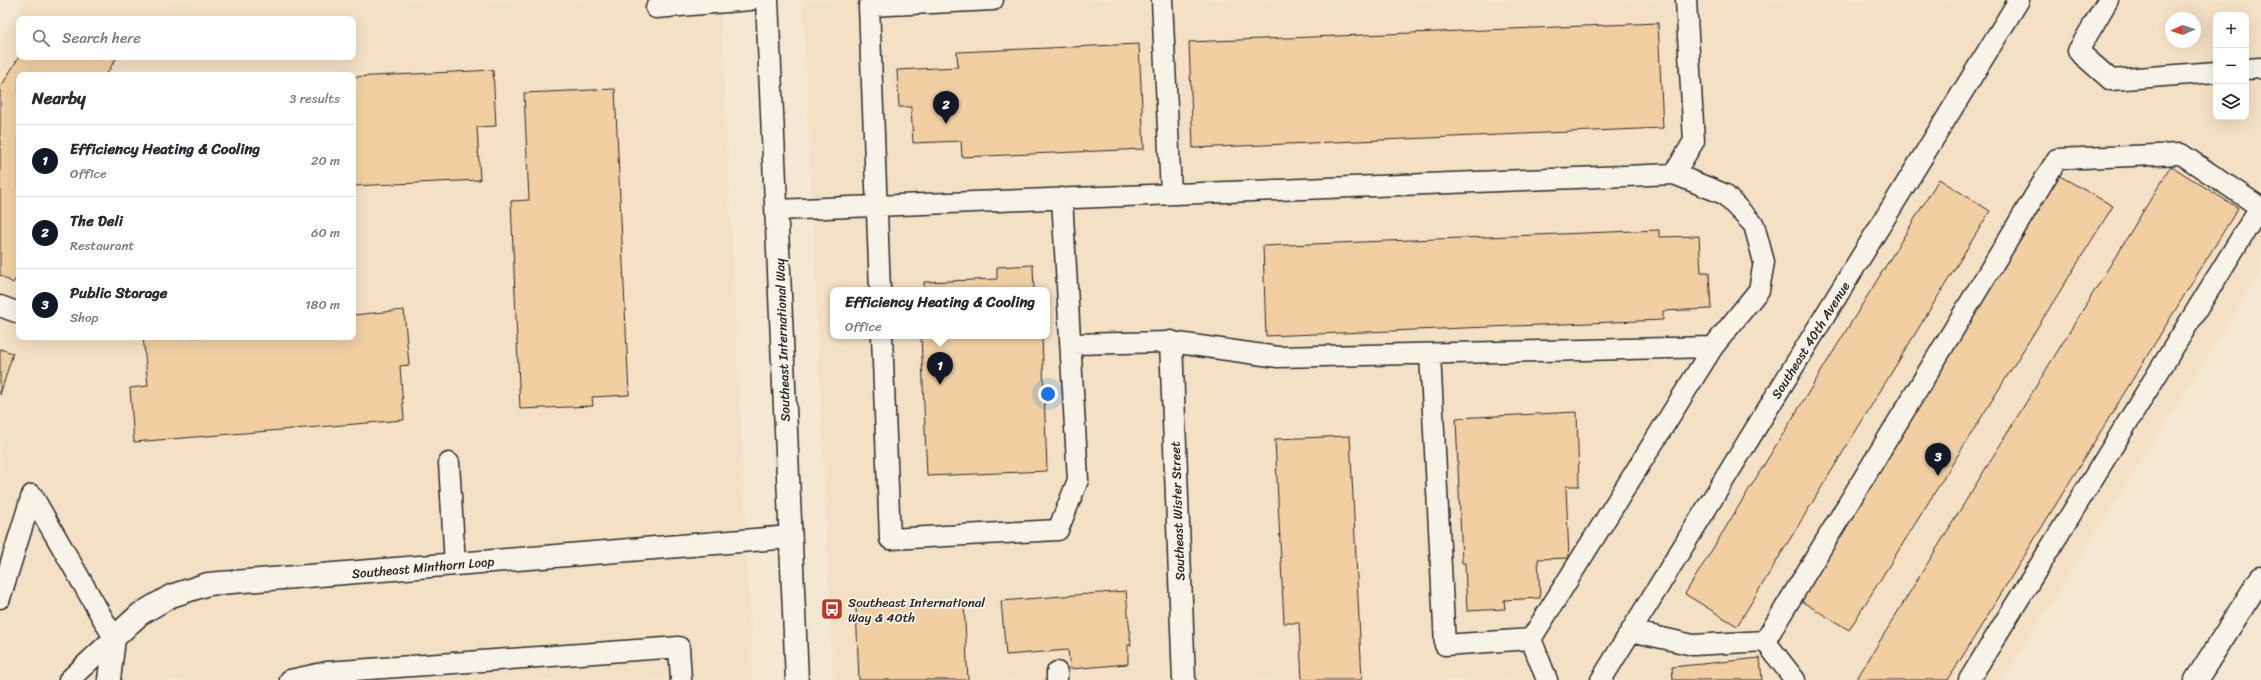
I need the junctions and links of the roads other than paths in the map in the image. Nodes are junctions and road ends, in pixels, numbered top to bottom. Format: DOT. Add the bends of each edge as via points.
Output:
graph roads {
  1 [pos="750,0"];
  2 [pos="767,0"];
  3 [pos="993,0"];
  4 [pos="1162,0"];
  5 [pos="1686,0"];
  6 [pos="2019,0"];
  7 [pos="2108,0"];
  8 [pos="656,8"];
  9 [pos="2261,68"];
  10 [pos="2249,69"];
  11 [pos="2213,72"];
  12 [pos="1674,174"];
  13 [pos="1171,194"];
  14 [pos="1062,198"];
  15 [pos="876,205"];
  16 [pos="776,210"];
  17 [pos="880,287"];
  18 [pos="0,306"];
  19 [pos="16,311"];
  20 [pos="882,339"];
  21 [pos="1171,342"];
  22 [pos="1071,344"];
  23 [pos="1714,347"];
  24 [pos="1430,354"];
  25 [pos="448,463"];
  26 [pos="790,537"];
  27 [pos="455,564"];
  28 [pos="2261,578"];
  29 [pos="0,598"];
  30 [pos="1631,631"];
  31 [pos="114,638"];
  32 [pos="1531,639"];
  33 [pos="1765,641"];
  34 [pos="69,680"];
  35 [pos="109,680"];
  36 [pos="290,680"];
  37 [pos="681,680"];
  38 [pos="797,680"];
  39 [pos="1184,680"];
  40 [pos="1547,680"];
  41 [pos="1601,680"];
  42 [pos="1795,680"];
  43 [pos="1969,680"];
  44 [pos="2196,680"];
  1 -- 8 [label="lane"];
  2 -- 16 [label="main road, Southeast International Way"];
  3 -- 15 [label="lane" via="869,6"];
  4 -- 13 [label="lane"];
  5 -- 12 [label="lane" via="1694,141"];
  6 -- 30 [label="lane, Southeast 40th Avenue"];
  7 -- 11 [label="lane" via="2078,51 2111,80"];
  9 -- 10 [label="lane"];
  12 -- 13 [label="lane"];
  12 -- 23 [label="lane" via="1724,194 1754,225 1764,262 1759,290"];
  13 -- 14 [label="lane"];
  14 -- 15 [label="lane"];
  14 -- 22 [label="lane"];
  15 -- 16 [label="lane"];
  15 -- 17 [label="lane"];
  16 -- 26 [label="main road, Southeast International Way"];
  18 -- 19 [label="lane"];
  20 -- 22 [label="lane" via="890,539 1058,530 1078,480"];
  21 -- 22 [label="lane"];
  21 -- 24 [label="lane" via="1278,357"];
  21 -- 39 [label="main road, Southeast Wister Street"];
  23 -- 24 [label="lane"];
  23 -- 32 [label="lane"];
  24 -- 32 [label="lane" via="1445,645"];
  25 -- 27 [label="lane"];
  26 -- 27 [label="main road, Southeast Minthorn Loop"];
  26 -- 38 [label="main road, Southeast International Way"];
  27 -- 31 [label="main road, Southeast Minthorn Loop" via="208,584 171,596 140,614"];
  28 -- 44 [label="main road"];
  29 -- 31 [label="lane" via="32,495"];
  30 -- 33 [label="lane" via="1693,645"];
  30 -- 41 [label="lane, Southeast 40th Avenue"];
  31 -- 34 [label="lane"];
  31 -- 35 [label="main road"];
  32 -- 40 [label="lane"];
  33 -- 42 [label="lane"];
  33 -- 43 [label="lane" via="2057,159 2181,154 2260,206"];
  36 -- 37 [label="lane" via="327,672 680,647"];
}
